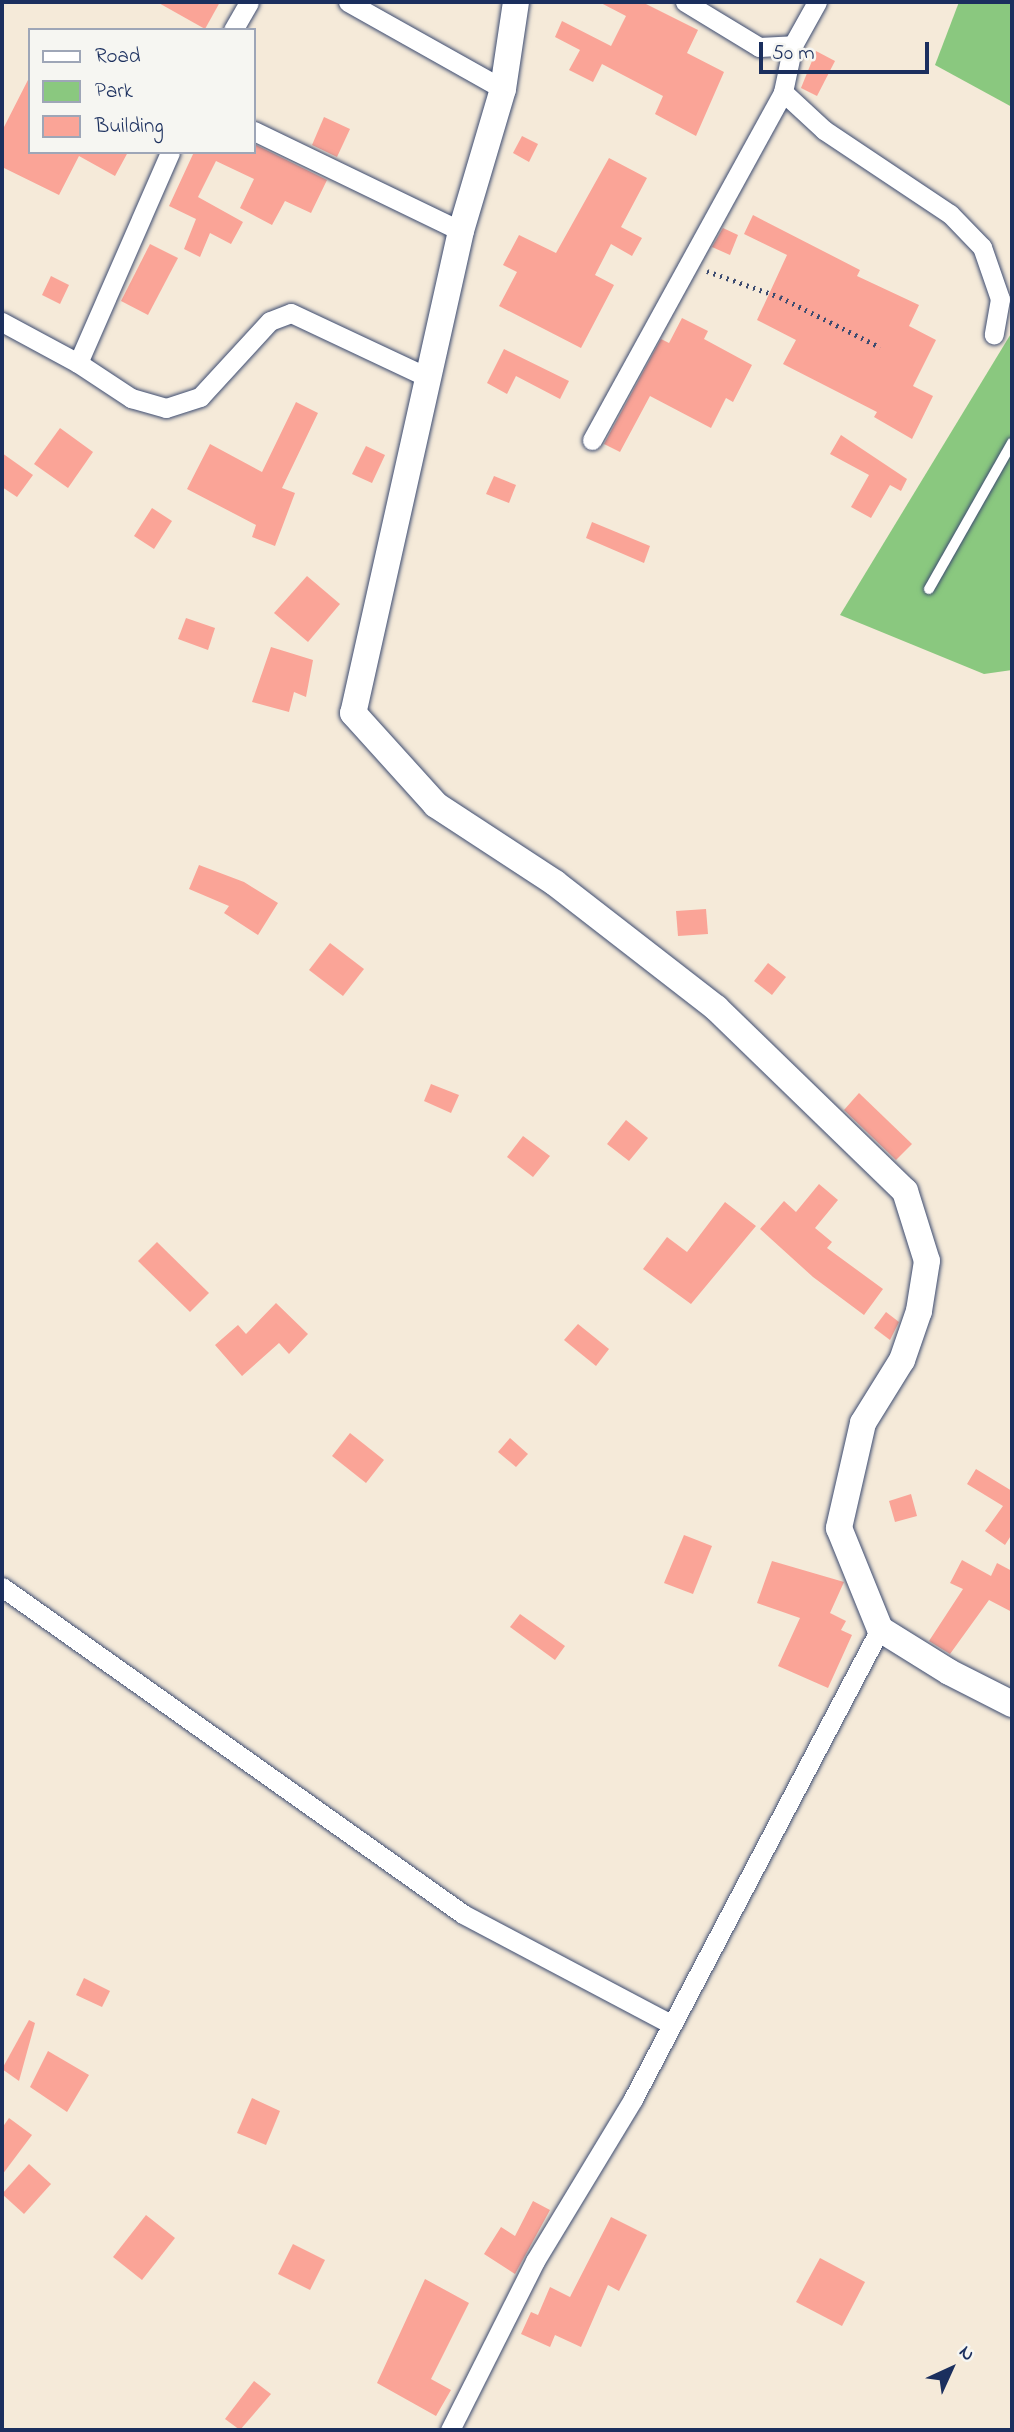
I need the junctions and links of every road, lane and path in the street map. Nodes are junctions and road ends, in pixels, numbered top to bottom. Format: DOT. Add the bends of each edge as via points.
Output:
graph roads {
  1 [pos="248,2"];
  2 [pos="348,2"];
  3 [pos="516,2"];
  4 [pos="685,2"];
  5 [pos="817,2"];
  6 [pos="234,28"];
  7 [pos="793,45"];
  8 [pos="503,89"];
  9 [pos="783,92"];
  10 [pos="256,132"];
  11 [pos="169,154"];
  12 [pos="461,231"];
  13 [pos="686,263"];
  14 [pos="2,322"];
  15 [pos="994,334"];
  16 [pos="880,348"];
  17 [pos="78,363"];
  18 [pos="429,378"];
  19 [pos="592,440"];
  20 [pos="1012,443"];
  21 [pos="929,589"];
  22 [pos="2,1587"];
  23 [pos="880,1629"];
  24 [pos="1012,1704"];
  25 [pos="671,2024"];
  26 [pos="450,2430"];
  1 -- 6 [label="street"];
  2 -- 8 [label="street"];
  3 -- 8 [label="street"];
  4 -- 7 [label="street" via="759,47"];
  5 -- 7 [label="street"];
  7 -- 9 [label="street"];
  8 -- 12 [label="street"];
  9 -- 13 [label="street"];
  9 -- 15 [label="street" via="824,130 950,214 982,247 1000,299"];
  10 -- 12 [label="street"];
  11 -- 17 [label="street"];
  12 -- 18 [label="street"];
  13 -- 16 [label="path" via="780,298"];
  13 -- 19 [label="street"];
  14 -- 17 [label="street"];
  17 -- 18 [label="street" via="131,398 166,408 200,397 270,321 291,313"];
  18 -- 23 [label="street" via="354,713 436,806 555,883 716,1008 905,1191 927,1261 919,1311 902,1360 863,1423 839,1528"];
  20 -- 21 [label="lane"];
  22 -- 25 [label="street" via="463,1914"];
  23 -- 24 [label="street"];
  23 -- 25 [label="street"];
  25 -- 26 [label="street" via="633,2099 535,2261"];
}
